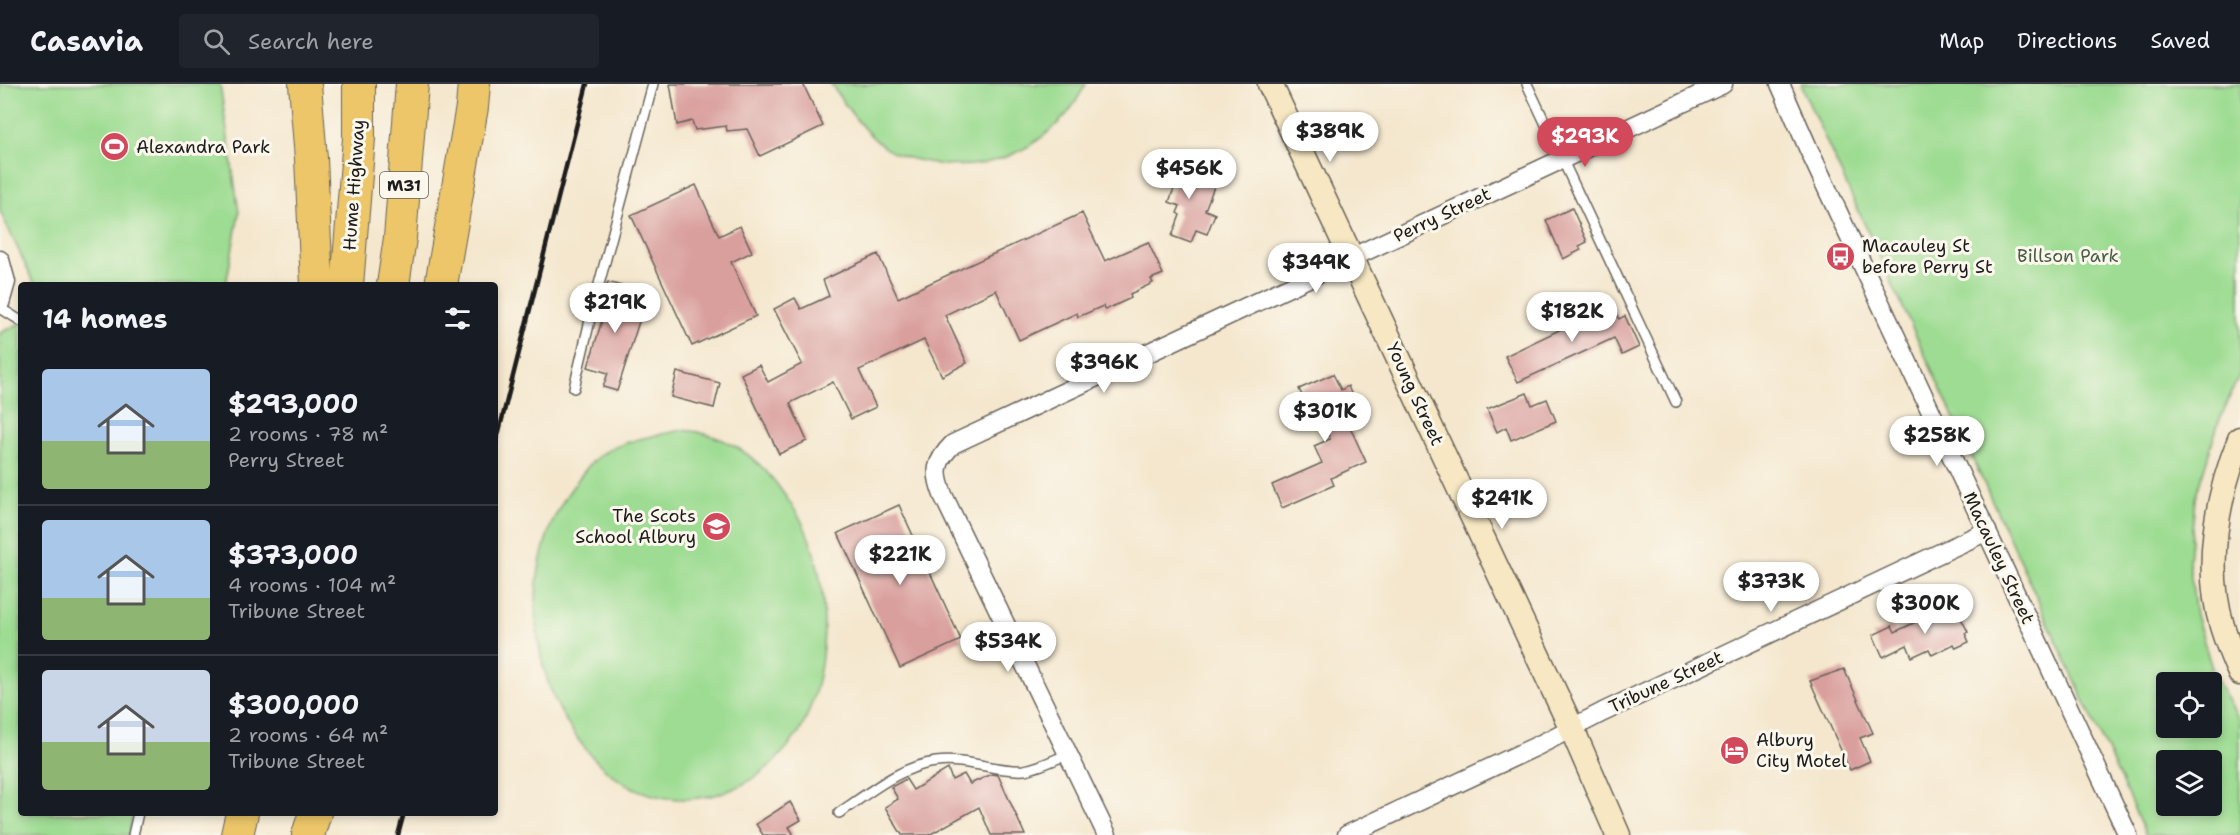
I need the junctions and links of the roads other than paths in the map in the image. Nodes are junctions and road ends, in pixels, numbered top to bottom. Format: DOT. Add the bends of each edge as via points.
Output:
graph roads {
  1 [pos="305,84"];
  2 [pos="359,84"];
  3 [pos="412,84"];
  4 [pos="474,84"];
  5 [pos="652,84"];
  6 [pos="1270,84"];
  7 [pos="1527,84"];
  8 [pos="1723,84"];
  9 [pos="1780,84"];
  10 [pos="1562,159"];
  11 [pos="1352,259"];
  12 [pos="0,260"];
  13 [pos="316,282"];
  14 [pos="347,282"];
  15 [pos="393,282"];
  16 [pos="442,282"];
  17 [pos="0,303"];
  18 [pos="0,308"];
  19 [pos="18,319"];
  20 [pos="574,388"];
  21 [pos="1676,402"];
  22 [pos="2240,439"];
  23 [pos="1987,531"];
  24 [pos="2240,673"];
  25 [pos="1572,729"];
  26 [pos="1068,754"];
  27 [pos="838,813"];
  28 [pos="137,816"];
  29 [pos="241,816"];
  30 [pos="294,816"];
  31 [pos="314,816"];
  32 [pos="133,835"];
  33 [pos="237,835"];
  34 [pos="289,835"];
  35 [pos="308,835"];
  36 [pos="1107,835"];
  37 [pos="1347,835"];
  38 [pos="1618,835"];
  39 [pos="2128,835"];
  1 -- 13 [label="highway"];
  2 -- 14 [label="highway, Hume Highway / M31" via="359,138"];
  3 -- 15 [label="highway, M31"];
  4 -- 16 [label="highway"];
  5 -- 20 [label="lane"];
  6 -- 11 [label="main road, Young Street"];
  7 -- 10 [label="lane"];
  8 -- 10 [label="street, Perry Street"];
  9 -- 23 [label="street, Macauley Street"];
  10 -- 11 [label="street, Perry Street"];
  10 -- 21 [label="lane"];
  11 -- 25 [label="main road, Young Street"];
  11 -- 26 [label="street, Perry Street" via="953,444 943,454 936,477 943,495"];
  12 -- 17 [label="street" via="6,282"];
  18 -- 19 [label="lane"];
  22 -- 24 [label="main road" via="2221,500 2214,547 2216,600"];
  23 -- 25 [label="street, Tribune Street"];
  23 -- 39 [label="street, Macauley Street"];
  25 -- 37 [label="street, Tribune Street"];
  25 -- 38 [label="main road, Young Street"];
  26 -- 27 [label="lane" via="1024,770 961,761 921,764"];
  26 -- 36 [label="street, Perry Street"];
  28 -- 32 [label="lane"];
  29 -- 33 [label="highway"];
  30 -- 34 [label="highway"];
  31 -- 35 [label="highway"];
}
